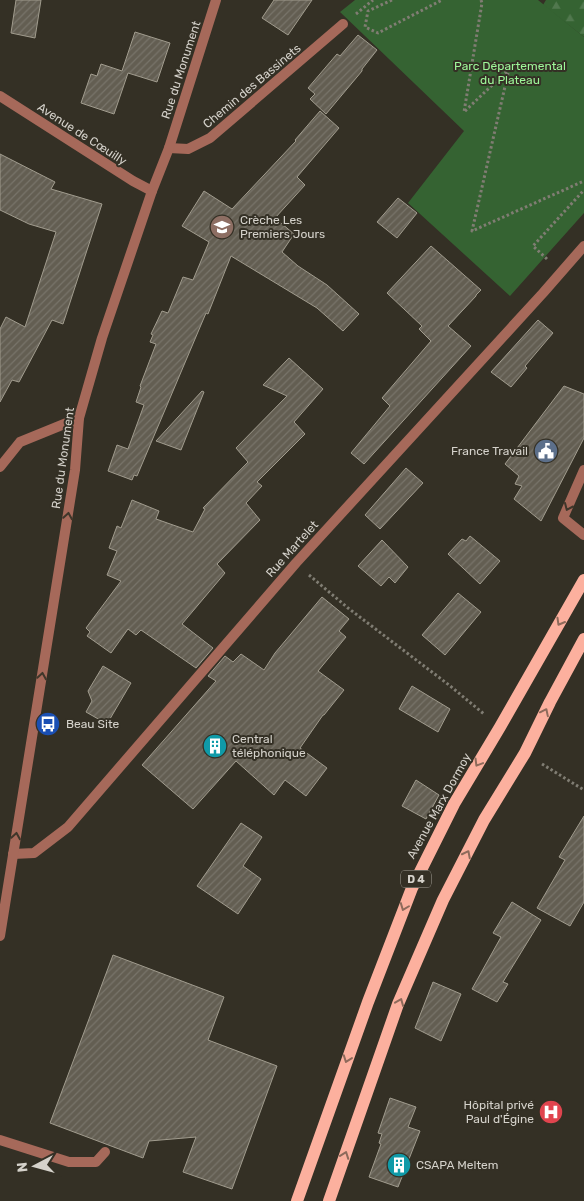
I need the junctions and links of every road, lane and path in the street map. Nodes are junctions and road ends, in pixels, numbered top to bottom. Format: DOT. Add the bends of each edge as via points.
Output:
graph roads {
  1 [pos="216,0"];
  2 [pos="392,0"];
  3 [pos="442,0"];
  4 [pos="481,0"];
  5 [pos="343,24"];
  6 [pos="0,96"];
  7 [pos="169,148"];
  8 [pos="584,180"];
  9 [pos="584,190"];
  10 [pos="152,191"];
  11 [pos="584,246"];
  12 [pos="547,259"];
  13 [pos="79,418"];
  14 [pos="0,467"];
  15 [pos="584,470"];
  16 [pos="584,535"];
  17 [pos="304,570"];
  18 [pos="584,580"];
  19 [pos="584,639"];
  20 [pos="488,718"];
  21 [pos="536,761"];
  22 [pos="584,790"];
  23 [pos="13,854"];
  24 [pos="2,914"];
  25 [pos="0,936"];
  26 [pos="0,1140"];
  27 [pos="105,1152"];
  28 [pos="297,1201"];
  29 [pos="329,1201"];
  1 -- 7 [label="street, Rue du Monument"];
  2 -- 3 [label="path" via="368,12 365,27 378,33"];
  4 -- 8 [label="path" via="464,112 509,69 472,230"];
  5 -- 7 [label="street, Chemin des Bassinets" via="210,138 188,150"];
  6 -- 10 [label="street, Avenue de Cœuilly"];
  7 -- 10 [label="street, Rue du Monument"];
  9 -- 12 [label="path" via="532,246"];
  10 -- 13 [label="street, Rue du Monument" via="102,338"];
  11 -- 23 [label="street, Rue Martelet" via="296,563 68,827 34,853"];
  13 -- 14 [label="street" via="20,442"];
  23 -- 13 [label="street, Rue du Monument, one-way" via="75,470"];
  15 -- 16 [label="street, one-way" via="562,518"];
  17 -- 20 [label="path"];
  18 -- 28 [label="main road, Avenue Marx Dormoy / D 4, one-way" via="454,804 412,888"];
  29 -- 19 [label="main road, D 4, one-way" via="398,1004 443,900"];
  21 -- 22 [label="path"];
  23 -- 24 [label="street, Rue du Monument"];
  24 -- 25 [label="street, Rue du Monument"];
  26 -- 27 [label="street" via="69,1162 96,1162"];
}
